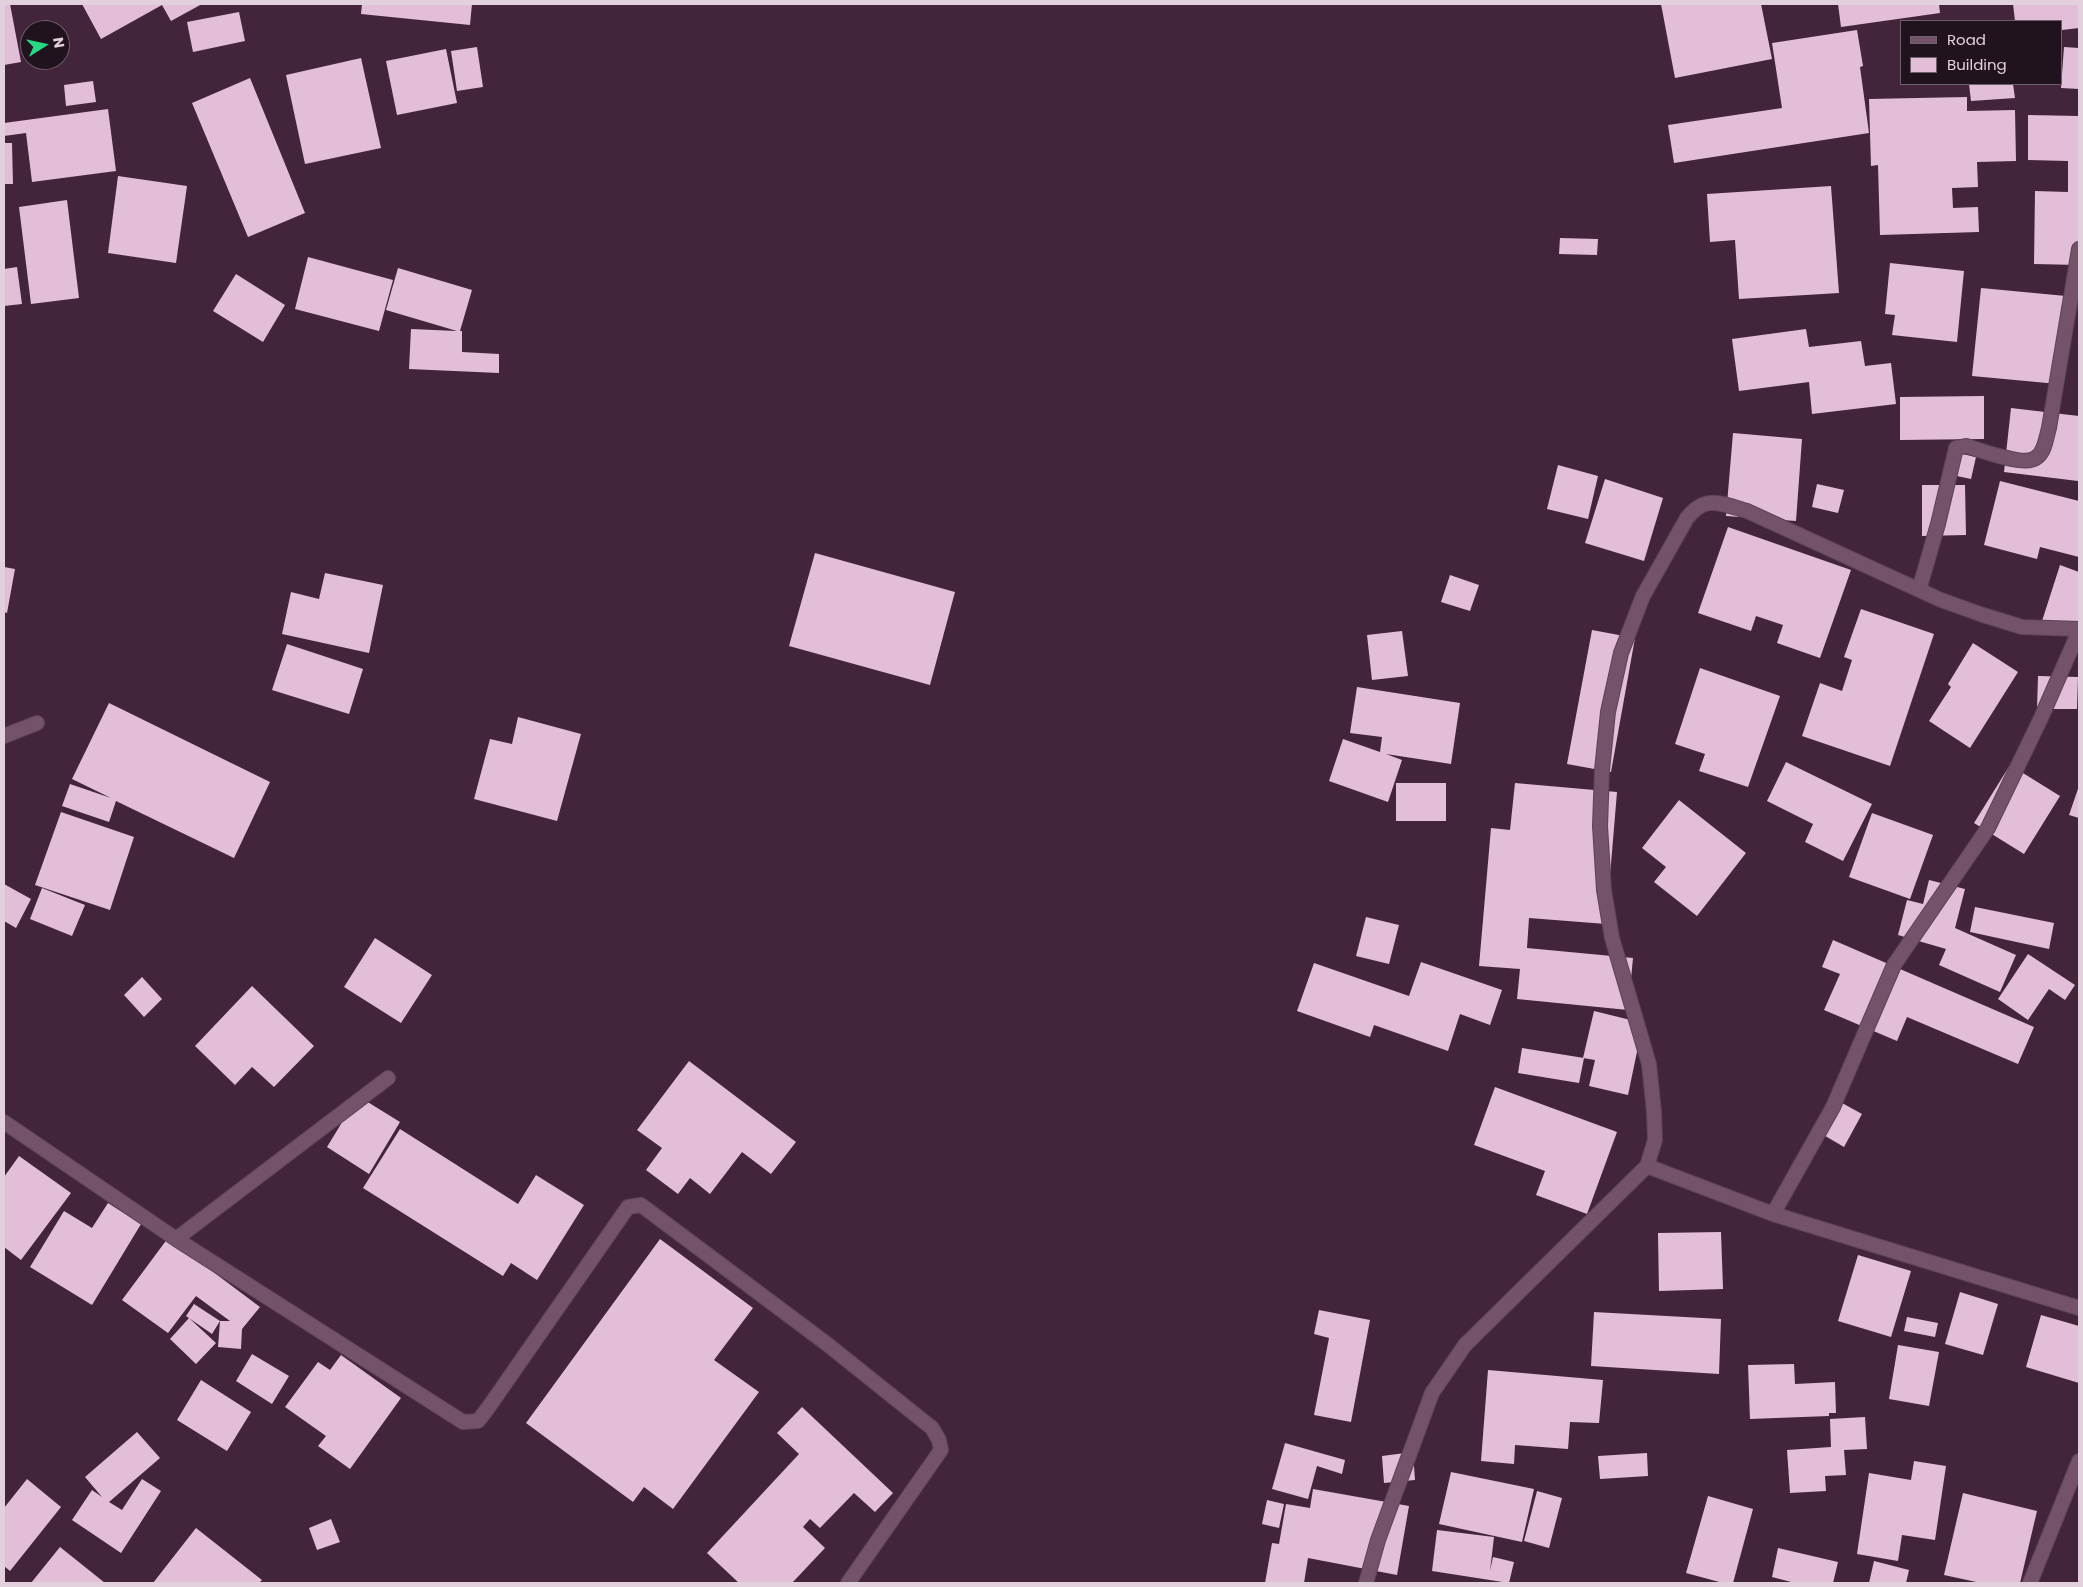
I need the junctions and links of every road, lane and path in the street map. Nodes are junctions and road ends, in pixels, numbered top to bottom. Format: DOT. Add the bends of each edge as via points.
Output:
graph roads {
  1 [pos="2079,248"];
  2 [pos="1919,590"];
  3 [pos="2079,630"];
  4 [pos="37,722"];
  5 [pos="4,736"];
  6 [pos="388,1078"];
  7 [pos="4,1122"];
  8 [pos="1647,1166"];
  9 [pos="1773,1214"];
  10 [pos="176,1238"];
  11 [pos="2079,1308"];
  12 [pos="2079,1461"];
  13 [pos="848,1583"];
  14 [pos="1366,1583"];
  15 [pos="2030,1583"];
  1 -- 2 [label="street" via="2043,449 2036,459 2024,462 1966,446 1956,448"];
  2 -- 3 [label="street" via="2022,627"];
  2 -- 8 [label="street" via="1746,511 1705,502 1687,518 1643,596 1621,653 1608,712 1600,826 1604,890 1612,938 1649,1064 1655,1140"];
  3 -- 9 [label="street" via="1988,828 1894,966 1833,1107"];
  4 -- 5 [label="street"];
  6 -- 10 [label="street"];
  7 -- 10 [label="street"];
  8 -- 9 [label="street"];
  8 -- 14 [label="street" via="1465,1345 1432,1393 1378,1540"];
  9 -- 11 [label="street"];
  10 -- 13 [label="street" via="463,1422 478,1421 628,1206 641,1205 828,1344 932,1428 939,1440 940,1450"];
  12 -- 15 [label="street"];
}
